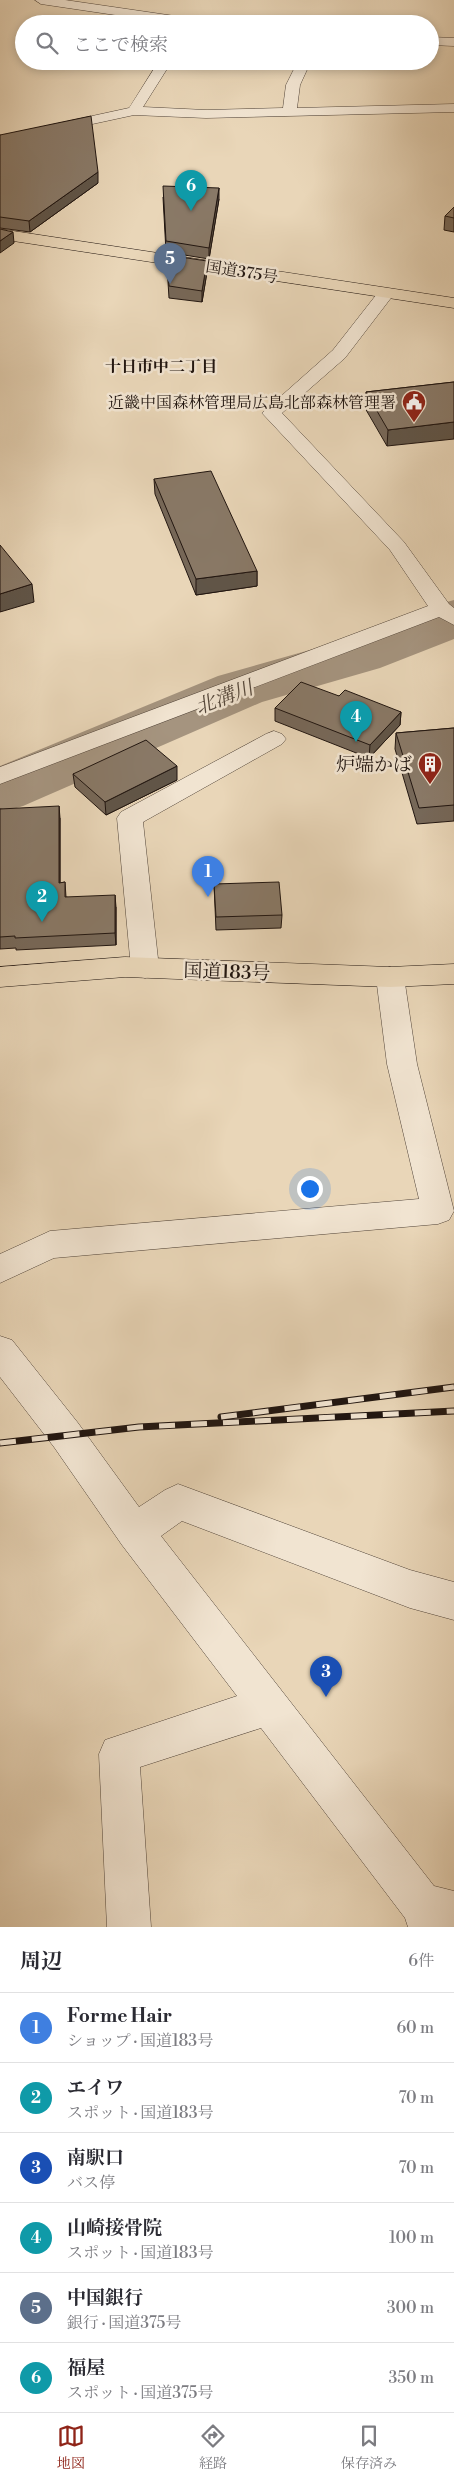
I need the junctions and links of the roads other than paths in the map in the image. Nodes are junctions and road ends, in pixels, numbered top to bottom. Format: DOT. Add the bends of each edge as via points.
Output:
graph roads {
  1 [pos="42,0"];
  2 [pos="142,15"];
  3 [pos="439,41"];
  4 [pos="454,42"];
  5 [pos="160,70"];
  6 [pos="300,70"];
  7 [pos="454,108"];
  8 [pos="134,111"];
  9 [pos="289,113"];
  10 [pos="0,140"];
  11 [pos="0,234"];
  12 [pos="386,294"];
  13 [pos="454,303"];
  14 [pos="448,614"];
  15 [pos="274,739"];
  16 [pos="0,776"];
  17 [pos="145,968"];
  18 [pos="454,974"];
  19 [pos="0,977"];
  20 [pos="390,977"];
  21 [pos="0,1269"];
  22 [pos="0,1351"];
  23 [pos="135,1532"];
  24 [pos="454,1601"];
  25 [pos="268,1706"];
  26 [pos="435,1915"];
  27 [pos="129,1927"];
  1 -- 2 [label="street"];
  3 -- 4 [label="street"];
  5 -- 8 [label="street"];
  6 -- 9 [label="street" via="293,85"];
  7 -- 9 [label="street"];
  8 -- 9 [label="street"];
  8 -- 10 [label="street"];
  11 -- 12 [label="highway, 国道375号"];
  12 -- 13 [label="highway, 国道375号"];
  12 -- 14 [label="street" via="339,354 271,413 397,546"];
  14 -- 16 [label="street"];
  15 -- 17 [label="street" via="130,818"];
  17 -- 19 [label="highway, 国道183号"];
  17 -- 20 [label="highway, 国道183号"];
  18 -- 20 [label="highway, 国道183号"];
  20 -- 21 [label="street" via="402,1064 438,1211 50,1245"];
  22 -- 23 [label="street" via="66,1435"];
  23 -- 24 [label="street" via="178,1502 410,1589"];
  23 -- 25 [label="street"];
  25 -- 26 [label="street"];
  25 -- 27 [label="street" via="119,1754"];
}
